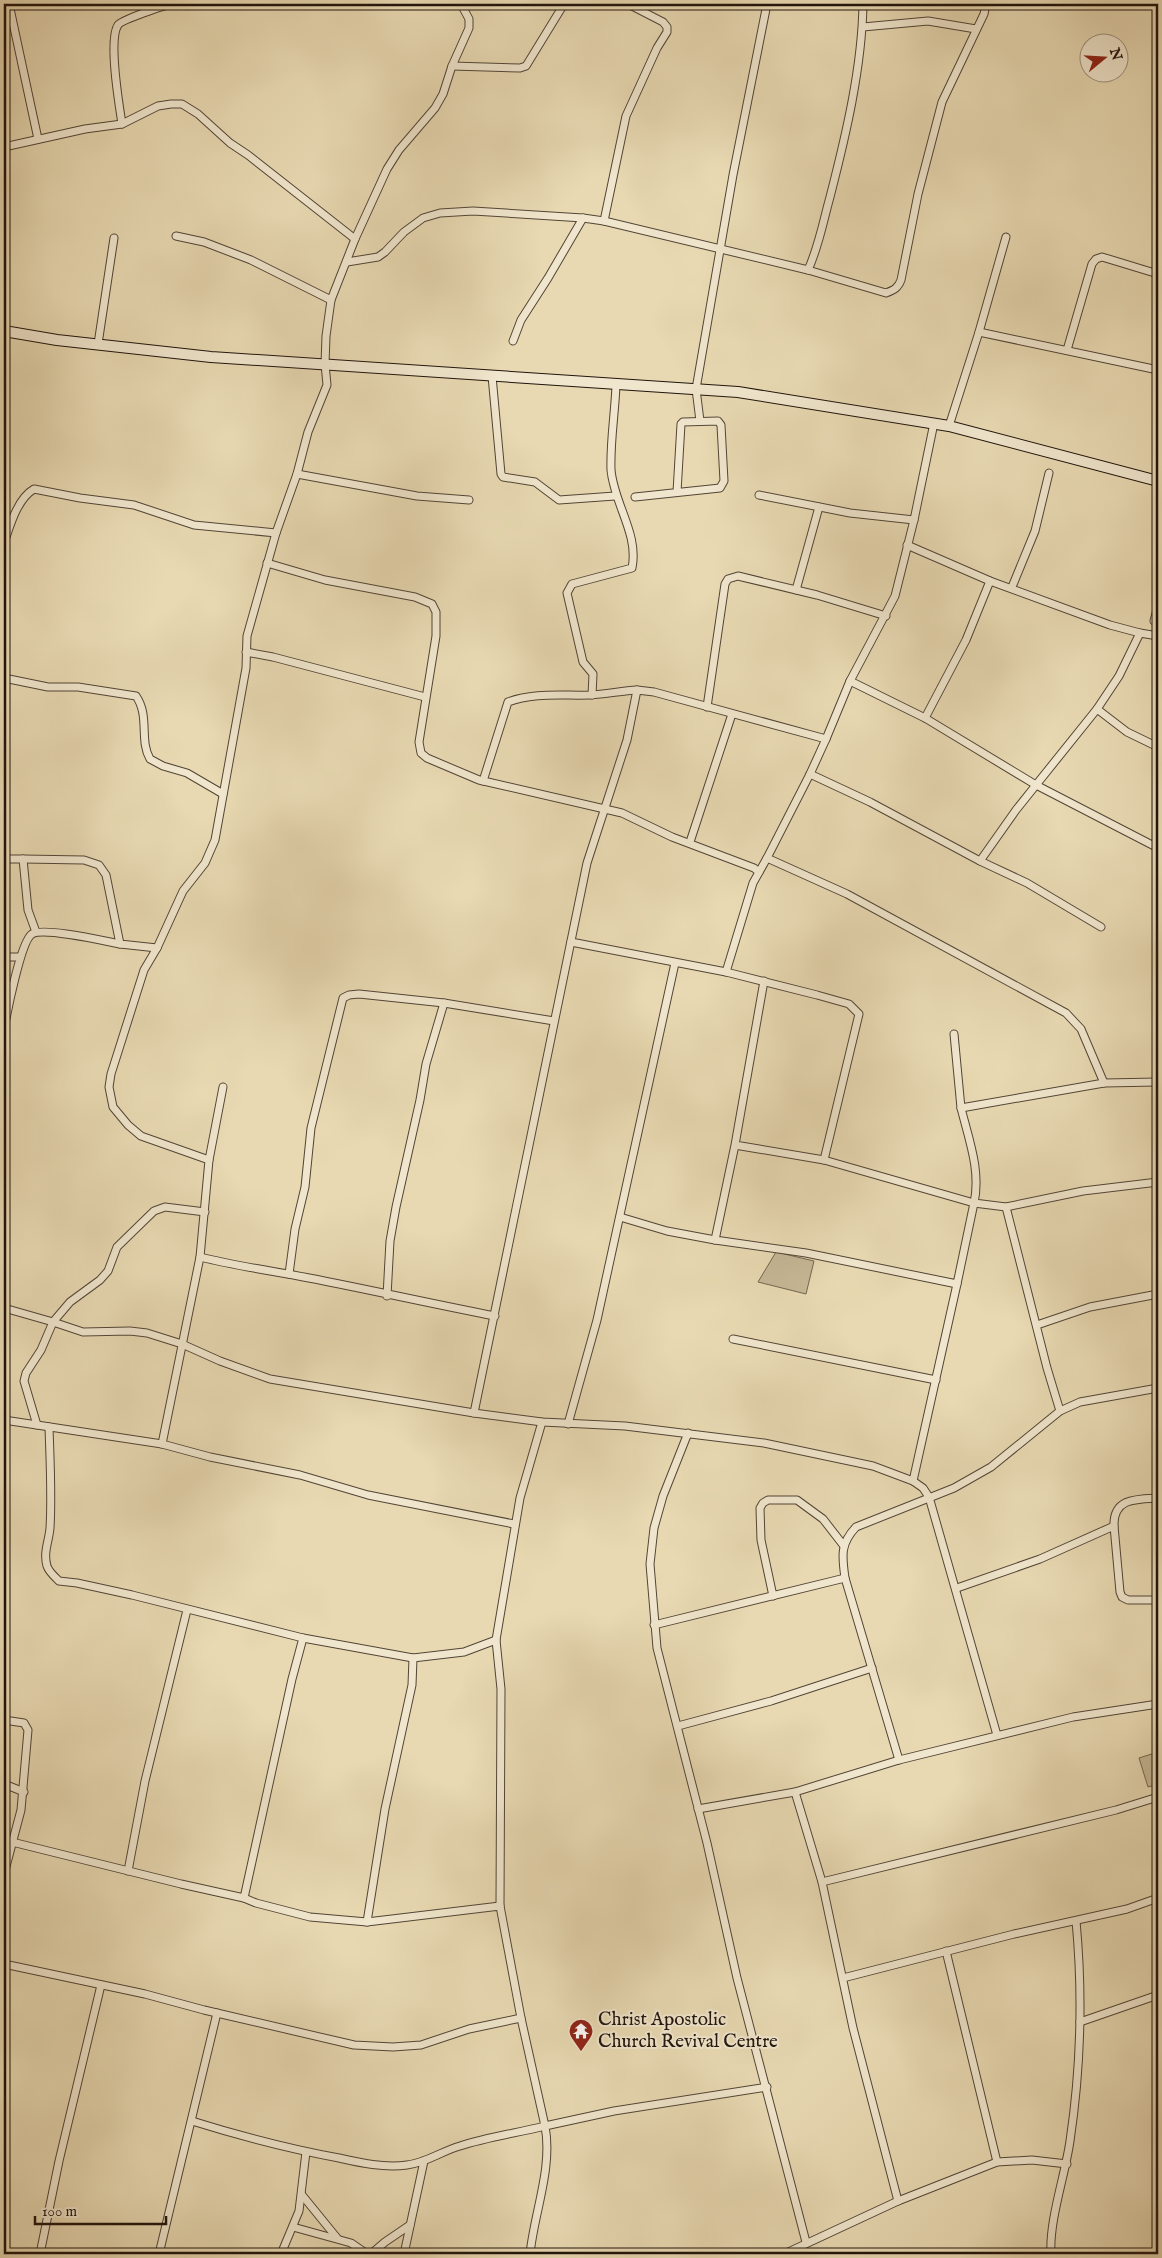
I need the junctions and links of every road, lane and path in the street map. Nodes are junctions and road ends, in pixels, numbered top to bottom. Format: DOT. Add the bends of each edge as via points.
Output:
graph roads {
  1 [pos="9,4"];
  2 [pos="167,4"];
  3 [pos="461,4"];
  4 [pos="564,4"];
  5 [pos="628,4"];
  6 [pos="768,4"];
  7 [pos="863,4"];
  8 [pos="986,4"];
  9 [pos="863,27"];
  10 [pos="976,29"];
  11 [pos="452,66"];
  12 [pos="122,124"];
  13 [pos="38,139"];
  14 [pos="4,147"];
  15 [pos="583,218"];
  16 [pos="604,221"];
  17 [pos="176,236"];
  18 [pos="1006,237"];
  19 [pos="114,238"];
  20 [pos="355,239"];
  21 [pos="720,249"];
  22 [pos="347,262"];
  23 [pos="808,270"];
  24 [pos="1158,274"];
  25 [pos="331,300"];
  26 [pos="4,331"];
  27 [pos="979,332"];
  28 [pos="513,341"];
  29 [pos="98,344"];
  30 [pos="1067,350"];
  31 [pos="325,364"];
  32 [pos="1158,370"];
  33 [pos="492,376"];
  34 [pos="616,384"];
  35 [pos="696,389"];
  36 [pos="700,421"];
  37 [pos="934,423"];
  38 [pos="949,426"];
  39 [pos="1049,473"];
  40 [pos="297,474"];
  41 [pos="1158,481"];
  42 [pos="677,492"];
  43 [pos="759,495"];
  44 [pos="615,496"];
  45 [pos="635,497"];
  46 [pos="469,500"];
  47 [pos="819,507"];
  48 [pos="914,520"];
  49 [pos="276,533"];
  50 [pos="4,543"];
  51 [pos="907,545"];
  52 [pos="267,563"];
  53 [pos="990,581"];
  54 [pos="1012,587"];
  55 [pos="796,590"];
  56 [pos="1158,606"];
  57 [pos="886,616"];
  58 [pos="1154,621"];
  59 [pos="1140,633"];
  60 [pos="1158,636"];
  61 [pos="246,652"];
  62 [pos="4,678"];
  63 [pos="850,681"];
  64 [pos="638,690"];
  65 [pos="592,695"];
  66 [pos="425,697"];
  67 [pos="707,707"];
  68 [pos="1097,709"];
  69 [pos="732,714"];
  70 [pos="925,718"];
  71 [pos="826,739"];
  72 [pos="1158,747"];
  73 [pos="810,774"];
  74 [pos="483,781"];
  75 [pos="1036,785"];
  76 [pos="223,794"];
  77 [pos="605,809"];
  78 [pos="690,842"];
  79 [pos="1158,848"];
  80 [pos="767,858"];
  81 [pos="4,859"];
  82 [pos="23,859"];
  83 [pos="980,861"];
  84 [pos="759,872"];
  85 [pos="1101,927"];
  86 [pos="36,932"];
  87 [pos="571,942"];
  88 [pos="120,944"];
  89 [pos="157,948"];
  90 [pos="4,957"];
  91 [pos="20,957"];
  92 [pos="676,963"];
  93 [pos="726,972"];
  94 [pos="764,981"];
  95 [pos="444,1003"];
  96 [pos="554,1021"];
  97 [pos="4,1030"];
  98 [pos="954,1034"];
  99 [pos="1158,1082"];
  100 [pos="1104,1083"];
  101 [pos="223,1087"];
  102 [pos="962,1108"];
  103 [pos="735,1145"];
  104 [pos="209,1160"];
  105 [pos="824,1160"];
  106 [pos="1158,1182"];
  107 [pos="974,1203"];
  108 [pos="1006,1207"];
  109 [pos="204,1212"];
  110 [pos="620,1217"];
  111 [pos="715,1240"];
  112 [pos="200,1257"];
  113 [pos="289,1274"];
  114 [pos="957,1284"];
  115 [pos="1158,1294"];
  116 [pos="387,1296"];
  117 [pos="4,1308"];
  118 [pos="495,1316"];
  119 [pos="53,1322"];
  120 [pos="1037,1324"];
  121 [pos="733,1339"];
  122 [pos="182,1344"];
  123 [pos="936,1380"];
  124 [pos="1158,1388"];
  125 [pos="1060,1411"];
  126 [pos="474,1413"];
  127 [pos="4,1420"];
  128 [pos="542,1422"];
  129 [pos="568,1424"];
  130 [pos="37,1425"];
  131 [pos="49,1427"];
  132 [pos="688,1433"];
  133 [pos="162,1444"];
  134 [pos="912,1481"];
  135 [pos="929,1497"];
  136 [pos="1158,1498"];
  137 [pos="514,1524"];
  138 [pos="1114,1526"];
  139 [pos="844,1546"];
  140 [pos="845,1578"];
  141 [pos="956,1588"];
  142 [pos="773,1596"];
  143 [pos="1158,1600"];
  144 [pos="187,1610"];
  145 [pos="654,1625"];
  146 [pos="303,1638"];
  147 [pos="496,1640"];
  148 [pos="412,1658"];
  149 [pos="872,1668"];
  150 [pos="1158,1704"];
  151 [pos="4,1720"];
  152 [pos="678,1726"];
  153 [pos="997,1735"];
  154 [pos="900,1760"];
  155 [pos="4,1784"];
  156 [pos="24,1792"];
  157 [pos="795,1792"];
  158 [pos="1158,1797"];
  159 [pos="698,1809"];
  160 [pos="12,1842"];
  161 [pos="128,1871"];
  162 [pos="4,1874"];
  163 [pos="822,1882"];
  164 [pos="244,1898"];
  165 [pos="1158,1898"];
  166 [pos="500,1906"];
  167 [pos="1076,1921"];
  168 [pos="367,1922"];
  169 [pos="946,1951"];
  170 [pos="4,1964"];
  171 [pos="843,1978"];
  172 [pos="101,1985"];
  173 [pos="1158,1995"];
  174 [pos="217,2014"];
  175 [pos="521,2018"];
  176 [pos="1080,2022"];
  177 [pos="767,2087"];
  178 [pos="192,2121"];
  179 [pos="545,2126"];
  180 [pos="306,2152"];
  181 [pos="424,2161"];
  182 [pos="996,2162"];
  183 [pos="1067,2164"];
  184 [pos="302,2195"];
  185 [pos="898,2201"];
  186 [pos="410,2225"];
  187 [pos="293,2226"];
  188 [pos="337,2238"];
  189 [pos="806,2242"];
  190 [pos="40,2254"];
  191 [pos="159,2254"];
  192 [pos="282,2254"];
  193 [pos="367,2254"];
  194 [pos="371,2254"];
  195 [pos="404,2254"];
  196 [pos="530,2254"];
  197 [pos="784,2254"];
  198 [pos="1051,2254"];
  1 -- 13 [label="street"];
  2 -- 12 [label="street" via="123,20 118,25 114,37"];
  3 -- 11 [label="street" via="469,19 469,28"];
  4 -- 11 [label="street" via="526,66"];
  5 -- 16 [label="street" via="663,22 667,32 626,116"];
  6 -- 21 [label="street"];
  7 -- 9 [label="street"];
  8 -- 10 [label="street"];
  9 -- 10 [label="street" via="928,21"];
  9 -- 23 [label="street" via="842,147 820,240"];
  10 -- 23 [label="street" via="942,102 898,287 886,293"];
  11 -- 20 [label="street" via="435,108 387,169"];
  12 -- 13 [label="street"];
  12 -- 20 [label="street" via="158,106 182,104"];
  13 -- 14 [label="street"];
  15 -- 16 [label="street"];
  15 -- 22 [label="street" via="473,211 440,213 423,218 410,227 378,257"];
  15 -- 28 [label="street" via="521,320"];
  16 -- 21 [label="street"];
  17 -- 25 [label="street" via="204,242 251,260"];
  18 -- 27 [label="street"];
  19 -- 29 [label="street"];
  20 -- 22 [label="street"];
  21 -- 23 [label="street"];
  21 -- 35 [label="street"];
  22 -- 25 [label="street"];
  24 -- 30 [label="street" via="1102,257 1096,259 1086,282"];
  25 -- 31 [label="street"];
  26 -- 29 [label="main road"];
  27 -- 30 [label="street"];
  27 -- 38 [label="street"];
  29 -- 31 [label="main road" via="211,357"];
  30 -- 32 [label="street"];
  31 -- 33 [label="main road"];
  31 -- 40 [label="street" via="327,385 308,432"];
  33 -- 34 [label="main road"];
  33 -- 44 [label="street" via="503,477 535,482 559,500"];
  34 -- 35 [label="main road"];
  34 -- 44 [label="street" via="611,470"];
  35 -- 36 [label="street"];
  35 -- 37 [label="main road" via="738,392"];
  36 -- 42 [label="street" via="683,422 679,428"];
  36 -- 42 [label="street" via="720,423 723,485 720,488"];
  37 -- 38 [label="main road"];
  37 -- 48 [label="street"];
  38 -- 41 [label="main road"];
  39 -- 54 [label="street" via="1035,531"];
  40 -- 46 [label="street" via="417,496"];
  40 -- 49 [label="street"];
  42 -- 45 [label="street"];
  43 -- 47 [label="street"];
  44 -- 65 [label="street" via="629,529 632,568 572,584 567,593 583,662 593,674"];
  47 -- 48 [label="street"];
  47 -- 55 [label="street"];
  48 -- 51 [label="street"];
  49 -- 50 [label="street" via="194,525 134,506 34,489 18,507"];
  49 -- 52 [label="street"];
  51 -- 53 [label="street"];
  51 -- 57 [label="street" via="896,596"];
  52 -- 61 [label="street" via="247,636"];
  52 -- 66 [label="street" via="333,582 415,597 432,604 436,612 436,636"];
  53 -- 54 [label="street"];
  53 -- 70 [label="street" via="966,640"];
  54 -- 59 [label="street" via="1110,625"];
  55 -- 57 [label="street"];
  55 -- 67 [label="street" via="738,576 728,579"];
  56 -- 58 [label="street"];
  57 -- 63 [label="street"];
  59 -- 60 [label="street"];
  59 -- 68 [label="street" via="1119,676"];
  61 -- 66 [label="street"];
  61 -- 76 [label="street" via="246,668"];
  62 -- 76 [label="street" via="48,687 78,687 136,696 145,721 145,747 150,759 187,773"];
  63 -- 70 [label="street"];
  63 -- 71 [label="street"];
  64 -- 65 [label="street"];
  64 -- 67 [label="street"];
  64 -- 77 [label="street" via="627,740"];
  65 -- 74 [label="street" via="549,696 508,702"];
  66 -- 74 [label="street" via="419,742 421,753"];
  67 -- 69 [label="street"];
  68 -- 72 [label="street" via="1127,732"];
  68 -- 75 [label="street"];
  69 -- 71 [label="street"];
  69 -- 78 [label="street"];
  70 -- 75 [label="street"];
  71 -- 73 [label="street"];
  73 -- 80 [label="street"];
  73 -- 83 [label="street"];
  74 -- 77 [label="street"];
  75 -- 79 [label="street"];
  75 -- 83 [label="street"];
  76 -- 89 [label="street" via="215,840 206,863 183,891"];
  77 -- 78 [label="street" via="622,812"];
  77 -- 87 [label="street" via="587,863"];
  78 -- 84 [label="street"];
  80 -- 84 [label="street"];
  80 -- 100 [label="street" via="847,894 1066,1013 1081,1029"];
  81 -- 82 [label="street"];
  82 -- 86 [label="street" via="28,910"];
  82 -- 88 [label="street" via="84,860 99,864 106,875"];
  83 -- 85 [label="street" via="1058,900"];
  84 -- 93 [label="street" via="740,920"];
  86 -- 88 [label="street" via="68,934"];
  86 -- 91 [label="street" via="26,940"];
  87 -- 92 [label="street"];
  87 -- 96 [label="street"];
  88 -- 89 [label="street"];
  89 -- 104 [label="street" via="144,970 136,994 111,1074 109,1096 113,1107 141,1136"];
  90 -- 91 [label="street"];
  91 -- 97 [label="street"];
  92 -- 93 [label="street"];
  92 -- 110 [label="street"];
  93 -- 94 [label="street"];
  94 -- 103 [label="street"];
  94 -- 105 [label="street" via="849,1004 859,1014"];
  95 -- 96 [label="street"];
  95 -- 113 [label="street" via="359,994 343,998 311,1128 305,1187 294,1229"];
  95 -- 116 [label="street" via="426,1064 396,1207 390,1241"];
  96 -- 118 [label="street"];
  98 -- 102 [label="street"];
  99 -- 100 [label="street"];
  100 -- 102 [label="street"];
  101 -- 104 [label="street"];
  102 -- 107 [label="street" via="977,1173"];
  103 -- 105 [label="street"];
  103 -- 111 [label="street"];
  104 -- 109 [label="street"];
  105 -- 107 [label="street"];
  106 -- 108 [label="street" via="1083,1191"];
  107 -- 108 [label="street"];
  107 -- 114 [label="street"];
  108 -- 120 [label="street"];
  109 -- 112 [label="street"];
  109 -- 119 [label="street" via="165,1207 154,1211 117,1247 108,1270 100,1280 70,1302"];
  110 -- 111 [label="street" via="667,1231"];
  110 -- 129 [label="street" via="597,1320"];
  111 -- 114 [label="street" via="806,1253"];
  112 -- 113 [label="street" via="254,1270"];
  112 -- 122 [label="street"];
  113 -- 116 [label="street"];
  114 -- 123 [label="street"];
  115 -- 120 [label="street" via="1090,1308"];
  116 -- 118 [label="street"];
  117 -- 119 [label="street"];
  118 -- 126 [label="street"];
  119 -- 122 [label="street" via="83,1332 147,1333"];
  119 -- 130 [label="street" via="24,1382"];
  120 -- 125 [label="street"];
  121 -- 123 [label="street"];
  122 -- 126 [label="street" via="220,1362 270,1379"];
  122 -- 133 [label="street"];
  123 -- 134 [label="street"];
  124 -- 125 [label="street" via="1080,1402"];
  125 -- 135 [label="street" via="991,1467 954,1488"];
  126 -- 128 [label="street"];
  127 -- 130 [label="street"];
  128 -- 129 [label="street"];
  128 -- 137 [label="street"];
  129 -- 132 [label="street"];
  130 -- 131 [label="street"];
  131 -- 133 [label="street"];
  131 -- 144 [label="street" via="52,1475 50,1531 46,1545 47,1567 51,1574 59,1581 106,1589"];
  132 -- 134 [label="street" via="864,1464"];
  132 -- 145 [label="street" via="654,1528 650,1564"];
  133 -- 137 [label="street" via="300,1475 368,1495"];
  134 -- 135 [label="street"];
  135 -- 139 [label="street" via="856,1527"];
  135 -- 141 [label="street"];
  136 -- 138 [label="street" via="1126,1501 1114,1516"];
  137 -- 147 [label="street"];
  138 -- 141 [label="street" via="1040,1559"];
  138 -- 143 [label="street" via="1122,1597"];
  139 -- 140 [label="street"];
  139 -- 142 [label="street" via="823,1520 798,1500 768,1500 763,1503 760,1508 761,1540"];
  140 -- 142 [label="street"];
  140 -- 149 [label="street"];
  141 -- 153 [label="street"];
  142 -- 145 [label="street"];
  144 -- 146 [label="street"];
  144 -- 161 [label="street" via="145,1781"];
  145 -- 152 [label="street" via="660,1663"];
  146 -- 148 [label="street"];
  146 -- 164 [label="street"];
  147 -- 148 [label="street" via="464,1652"];
  147 -- 166 [label="street" via="502,1741"];
  148 -- 168 [label="street" via="412,1685 385,1809"];
  149 -- 152 [label="street" via="771,1701"];
  149 -- 154 [label="street"];
  150 -- 153 [label="street" via="1073,1717"];
  151 -- 156 [label="street" via="27,1726"];
  152 -- 159 [label="street"];
  153 -- 154 [label="street"];
  154 -- 157 [label="street"];
  155 -- 156 [label="street"];
  156 -- 160 [label="street"];
  157 -- 159 [label="street"];
  157 -- 163 [label="street"];
  158 -- 163 [label="street"];
  159 -- 177 [label="street" via="736,1978"];
  160 -- 161 [label="street"];
  160 -- 162 [label="street"];
  161 -- 164 [label="street"];
  163 -- 171 [label="street"];
  164 -- 168 [label="street" via="310,1917"];
  165 -- 167 [label="street"];
  166 -- 168 [label="street"];
  166 -- 175 [label="street"];
  167 -- 169 [label="street"];
  167 -- 176 [label="street"];
  169 -- 171 [label="street"];
  169 -- 182 [label="street"];
  170 -- 172 [label="street"];
  171 -- 185 [label="street" via="870,2098"];
  172 -- 174 [label="street"];
  172 -- 190 [label="street"];
  173 -- 176 [label="street"];
  174 -- 175 [label="street" via="354,2045 393,2046 421,2045 469,2029"];
  174 -- 178 [label="street"];
  175 -- 179 [label="street"];
  176 -- 183 [label="street" via="1078,2089"];
  177 -- 179 [label="street" via="632,2108"];
  177 -- 189 [label="street"];
  178 -- 180 [label="street"];
  178 -- 191 [label="street"];
  179 -- 181 [label="street" via="461,2145"];
  179 -- 196 [label="street" via="543,2176"];
  180 -- 181 [label="street" via="389,2166"];
  180 -- 184 [label="street"];
  181 -- 186 [label="street"];
  182 -- 183 [label="street" via="1032,2160"];
  182 -- 185 [label="street"];
  183 -- 198 [label="street" via="1051,2237"];
  184 -- 187 [label="street"];
  184 -- 188 [label="street"];
  185 -- 189 [label="street"];
  186 -- 194 [label="street"];
  186 -- 195 [label="street"];
  187 -- 188 [label="street"];
  187 -- 192 [label="street"];
  188 -- 193 [label="street"];
  189 -- 197 [label="street"];
}
